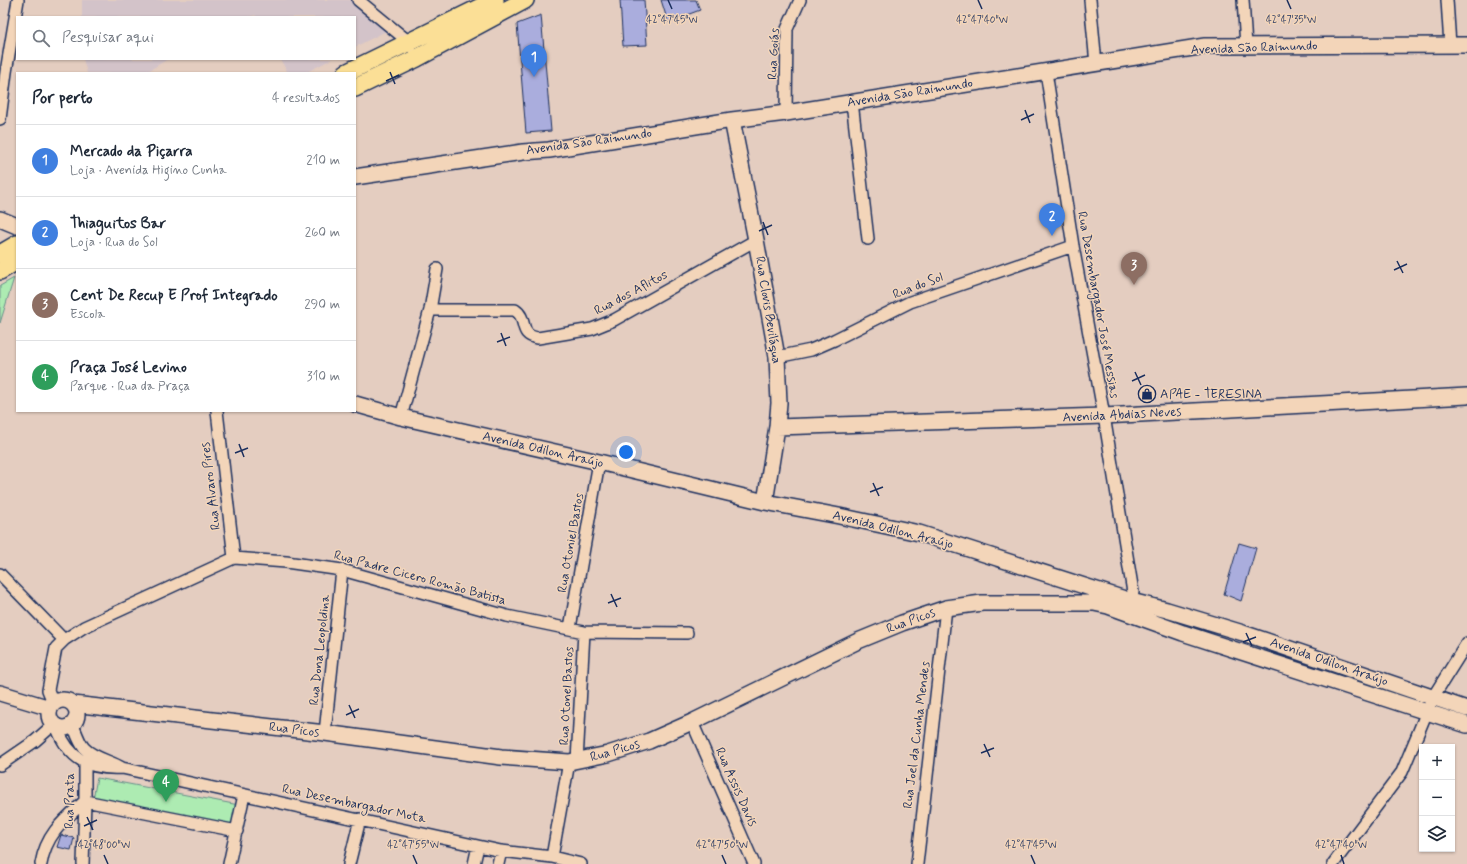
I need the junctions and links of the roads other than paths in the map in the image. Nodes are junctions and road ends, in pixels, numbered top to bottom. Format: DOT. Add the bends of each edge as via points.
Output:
graph roads {
  1 [pos="18,0"];
  2 [pos="358,0"];
  3 [pos="495,0"];
  4 [pos="525,0"];
  5 [pos="800,0"];
  6 [pos="1090,0"];
  7 [pos="1243,0"];
  8 [pos="1447,0"];
  9 [pos="409,42"];
  10 [pos="1450,45"];
  11 [pos="1467,45"];
  12 [pos="1246,46"];
  13 [pos="417,58"];
  14 [pos="1096,64"];
  15 [pos="348,72"];
  16 [pos="1046,72"];
  17 [pos="356,88"];
  18 [pos="852,102"];
  19 [pos="786,113"];
  20 [pos="0,119"];
  21 [pos="732,120"];
  22 [pos="356,178"];
  23 [pos="0,219"];
  24 [pos="16,226"];
  25 [pos="868,239"];
  26 [pos="756,240"];
  27 [pos="16,245"];
  28 [pos="1073,246"];
  29 [pos="0,254"];
  30 [pos="16,262"];
  31 [pos="437,269"];
  32 [pos="0,271"];
  33 [pos="430,310"];
  34 [pos="777,357"];
  35 [pos="1467,396"];
  36 [pos="356,404"];
  37 [pos="217,412"];
  38 [pos="1104,416"];
  39 [pos="401,417"];
  40 [pos="777,427"];
  41 [pos="599,462"];
  42 [pos="765,502"];
  43 [pos="234,558"];
  44 [pos="342,570"];
  45 [pos="0,574"];
  46 [pos="1130,607"];
  47 [pos="946,608"];
  48 [pos="570,628"];
  49 [pos="584,632"];
  50 [pos="687,633"];
  51 [pos="64,640"];
  52 [pos="1467,643"];
  53 [pos="0,693"];
  54 [pos="1432,697"];
  55 [pos="73,704"];
  56 [pos="53,705"];
  57 [pos="1467,709"];
  58 [pos="1426,713"];
  59 [pos="692,722"];
  60 [pos="73,724"];
  61 [pos="1467,725"];
  62 [pos="55,726"];
  63 [pos="325,733"];
  64 [pos="85,762"];
  65 [pos="573,762"];
  66 [pos="0,765"];
  67 [pos="122,768"];
  68 [pos="244,795"];
  69 [pos="85,801"];
  70 [pos="360,819"];
  71 [pos="237,831"];
  72 [pos="478,846"];
  73 [pos="501,851"];
  74 [pos="552,857"];
  75 [pos="41,864"];
  76 [pos="82,864"];
  77 [pos="229,864"];
  78 [pos="349,864"];
  79 [pos="474,864"];
  80 [pos="498,864"];
  81 [pos="581,864"];
  82 [pos="754,864"];
  83 [pos="916,864"];
  84 [pos="1333,864"];
  1 -- 20 [label="street"];
  2 -- 9 [label="street"];
  3 -- 9 [label="main road"];
  4 -- 13 [label="main road"];
  5 -- 19 [label="street, Rua Goiás" via="787,29"];
  6 -- 14 [label="street"];
  7 -- 12 [label="street"];
  8 -- 10 [label="street"];
  9 -- 13 [label="street"];
  9 -- 15 [label="main road"];
  10 -- 11 [label="main road, Avenida São Raimundo"];
  10 -- 12 [label="main road, Avenida São Raimundo"];
  12 -- 14 [label="main road, Avenida São Raimundo" via="1205,46"];
  13 -- 17 [label="main road"];
  14 -- 16 [label="main road, Avenida São Raimundo"];
  16 -- 18 [label="main road, Avenida São Raimundo"];
  16 -- 28 [label="street, Rua Desembargador José Messias"];
  18 -- 19 [label="main road, Avenida São Raimundo"];
  18 -- 25 [label="street"];
  19 -- 21 [label="main road, Avenida São Raimundo"];
  21 -- 22 [label="main road, Avenida São Raimundo"];
  21 -- 26 [label="main road, Rua Clovis Beviláqua"];
  23 -- 24 [label="main road"];
  26 -- 33 [label="street, Rua dos Aflitos" via="635,309 592,329 538,338 527,335 522,316 515,310"];
  26 -- 34 [label="main road, Rua Clovis Beviláqua"];
  27 -- 29 [label="main road"];
  28 -- 34 [label="street, Rua do Sol" via="910,302 811,350"];
  28 -- 38 [label="street, Rua Desembargador José Messias"];
  30 -- 32 [label="main road"];
  31 -- 33 [label="street"];
  33 -- 39 [label="street"];
  34 -- 40 [label="main road, Rua Clovis Beviláqua"];
  35 -- 38 [label="main road, Avenida Abdias Neves"];
  36 -- 39 [label="main road, Avenida Odilon Araújo"];
  37 -- 43 [label="street, Rua Alvaro Pires"];
  38 -- 40 [label="main road, Avenida Abdias Neves"];
  38 -- 46 [label="street, Rua Desembargador José Messias" via="1133,592"];
  39 -- 41 [label="main road, Avenida Odilon Araújo"];
  40 -- 42 [label="main road, Rua Clovis Beviláqua"];
  41 -- 42 [label="main road, Avenida Odilon Araújo"];
  41 -- 48 [label="street, Rua Otoniel Bastos"];
  42 -- 46 [label="main road, Avenida Odilon Araújo" via="919,533"];
  43 -- 44 [label="street, Rua Padre Cicero Romão Batista"];
  43 -- 51 [label="street, Rua Padre Cicero Romão Batista" via="84,627"];
  44 -- 48 [label="street, Rua Padre Cicero Romão Batista" via="507,616"];
  44 -- 63 [label="street, Rua Dona Leopoldina"];
  45 -- 51 [label="street"];
  46 -- 47 [label="main road, Rua Picos" via="1094,603 982,603"];
  46 -- 54 [label="main road, Avenida Odilon Araújo" via="1243,633"];
  46 -- 58 [label="main road, Avenida Odilon Araújo"];
  47 -- 59 [label="main road, Rua Picos" via="858,641"];
  47 -- 83 [label="street, Rua Joel da Cunha Mendes"];
  48 -- 49 [label="street, Rua Padre Cicero Romão Batista"];
  49 -- 50 [label="street, Rua Padre Cicero Romão Batista"];
  49 -- 65 [label="street, Rua Otonel Bastos"];
  51 -- 56 [label="street, Rua Padre Cicero Romão Batista" via="56,648 48,686"];
  52 -- 54 [label="street"];
  53 -- 56 [label="main road"];
  54 -- 57 [label="main road, Avenida Odilon Araújo"];
  54 -- 58 [label="street"];
  55 -- 56 [label="main road" via="68,700 62,700"];
  55 -- 60 [label="main road" via="78,714"];
  55 -- 63 [label="main road, Rua Picos"];
  56 -- 62 [label="main road" via="48,713"];
  58 -- 61 [label="main road, Avenida Odilon Araújo"];
  58 -- 84 [label="street" via="1402,772"];
  59 -- 65 [label="main road, Rua Picos" via="628,749"];
  59 -- 82 [label="street, Rua Assis Davis"];
  60 -- 62 [label="main road" via="68,728"];
  60 -- 67 [label="street, Rua Desembargador Mota" via="86,750"];
  62 -- 64 [label="street, Rua Desembargador Mota" via="68,749"];
  62 -- 66 [label="street"];
  63 -- 65 [label="main road, Rua Picos" via="501,757"];
  64 -- 67 [label="street, Rua Desembargador Mota" via="109,769"];
  64 -- 69 [label="street, Rua Prata"];
  65 -- 74 [label="street, Rua Otonel Bastos"];
  67 -- 68 [label="street, Rua Desembargador Mota"];
  68 -- 70 [label="street, Rua Desembargador Mota"];
  68 -- 71 [label="street"];
  69 -- 71 [label="street"];
  69 -- 75 [label="street" via="56,827 48,841"];
  69 -- 76 [label="street, Rua Prata"];
  70 -- 72 [label="street, Rua Desembargador Mota"];
  70 -- 78 [label="street"];
  71 -- 77 [label="street"];
  72 -- 73 [label="street, Rua Desembargador Mota"];
  72 -- 79 [label="street"];
  73 -- 74 [label="street, Rua Desembargador Mota"];
  73 -- 80 [label="street"];
  74 -- 81 [label="street, Rua Desembargador Mota"];
}
